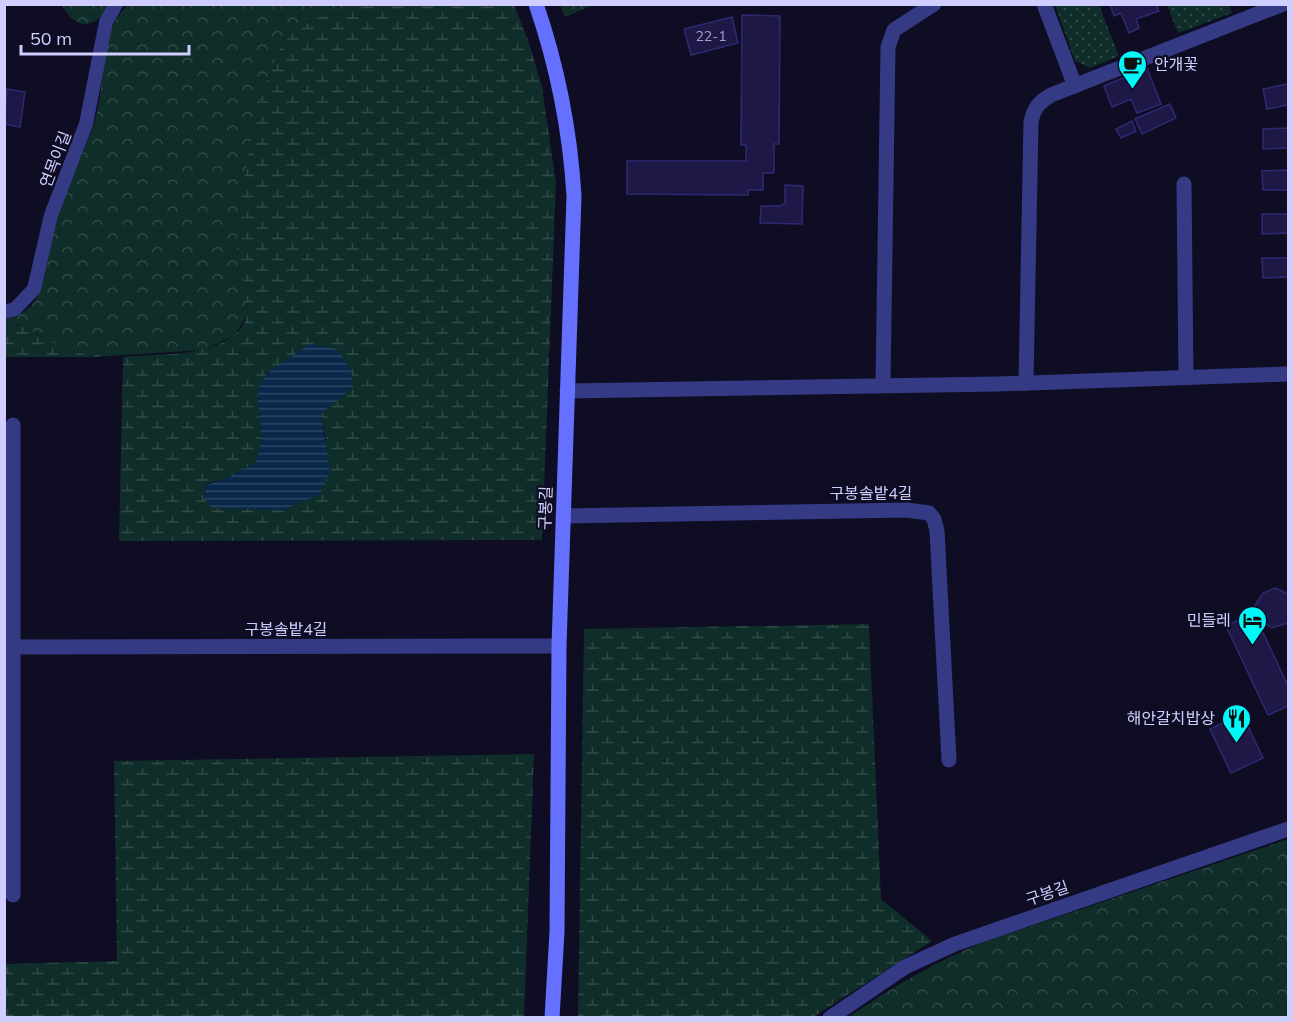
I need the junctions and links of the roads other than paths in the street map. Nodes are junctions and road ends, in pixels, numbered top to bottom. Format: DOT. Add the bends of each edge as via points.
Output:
graph roads {
  1 [pos="116,4"];
  2 [pos="536,4"];
  3 [pos="934,4"];
  4 [pos="1044,4"];
  5 [pos="1283,4"];
  6 [pos="1075,86"];
  7 [pos="1184,184"];
  8 [pos="4,312"];
  9 [pos="1288,374"];
  10 [pos="1185,377"];
  11 [pos="1026,383"];
  12 [pos="883,385"];
  13 [pos="567,391"];
  14 [pos="13,425"];
  15 [pos="563,516"];
  16 [pos="559,646"];
  17 [pos="13,647"];
  18 [pos="949,760"];
  19 [pos="1288,829"];
  20 [pos="13,895"];
  21 [pos="552,1017"];
  22 [pos="830,1017"];
  1 -- 8 [label="lane, 연목이길" via="106,22 88,115 51,215 34,289 15,309"];
  2 -- 13 [label="street, 구봉길" via="551,48 570,140 574,196"];
  3 -- 12 [label="street" via="894,30 888,47"];
  4 -- 6 [label="street"];
  5 -- 6 [label="street"];
  6 -- 11 [label="street" via="1039,102 1031,122"];
  7 -- 10 [label="street"];
  9 -- 10 [label="street"];
  10 -- 11 [label="street"];
  11 -- 12 [label="street"];
  12 -- 13 [label="street"];
  13 -- 15 [label="street, 구봉길"];
  14 -- 17 [label="street"];
  15 -- 16 [label="street, 구봉길"];
  15 -- 18 [label="street, 구봉솔밭4길" via="907,510 929,513 937,531"];
  16 -- 17 [label="street, 구봉솔밭4길"];
  16 -- 21 [label="street, 구봉길" via="557,932"];
  17 -- 20 [label="street"];
  19 -- 22 [label="street, 구봉길" via="955,944 905,967"];
}
